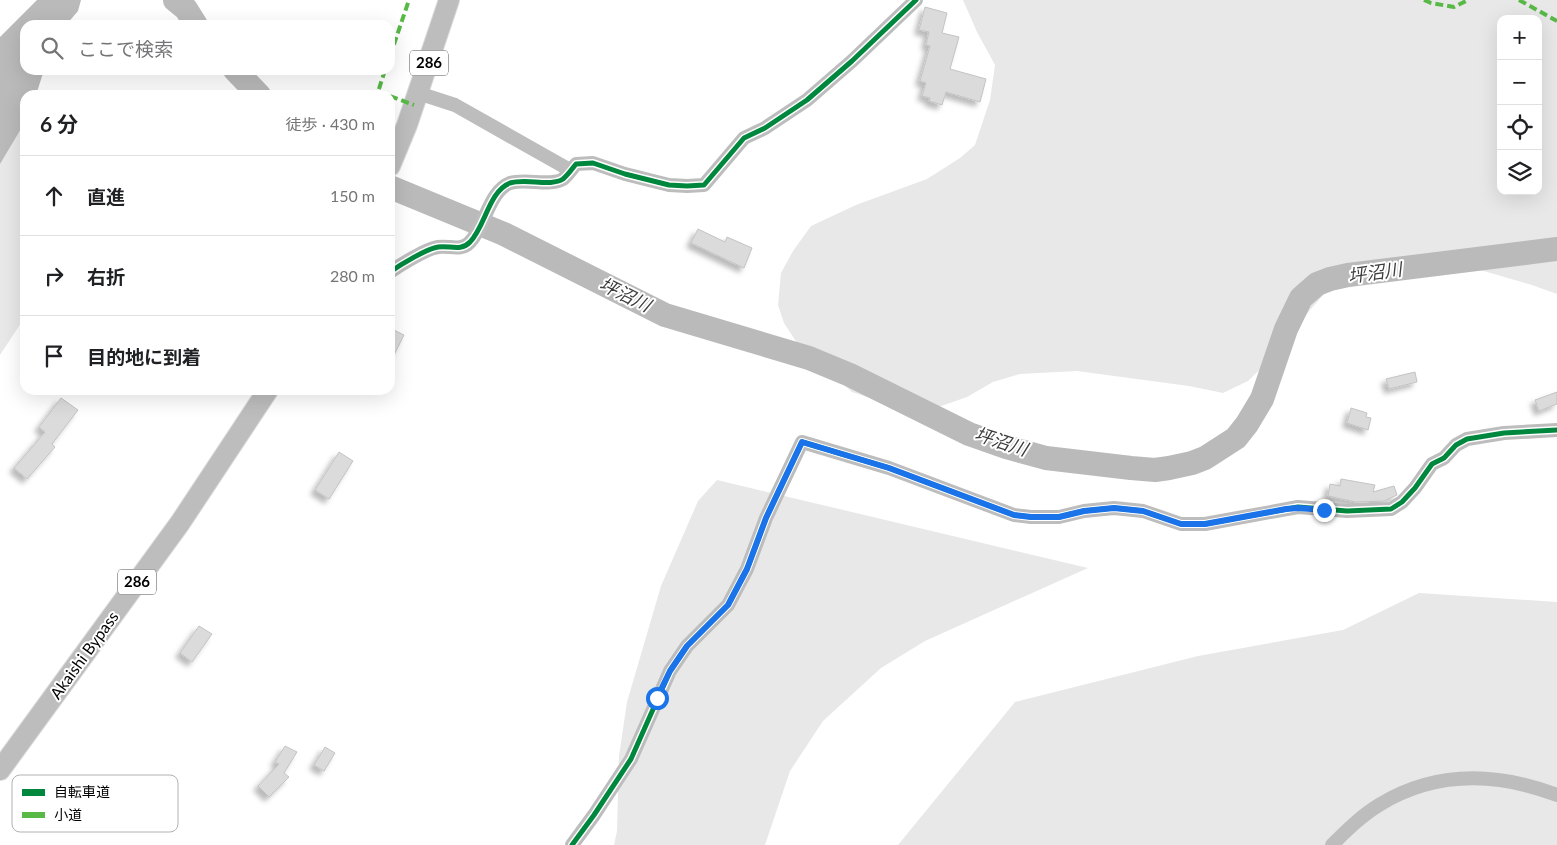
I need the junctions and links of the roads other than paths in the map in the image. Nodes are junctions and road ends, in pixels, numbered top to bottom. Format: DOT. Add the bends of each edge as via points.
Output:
graph roads {
  1 [pos="449,0"];
  2 [pos="916,0"];
  3 [pos="418,93"];
  4 [pos="395,154"];
  5 [pos="570,170"];
  6 [pos="395,269"];
  7 [pos="265,395"];
  8 [pos="1557,430"];
  9 [pos="0,770"];
  10 [pos="1557,795"];
  11 [pos="572,845"];
  12 [pos="1332,845"];
  1 -- 3 [label="highway, 286"];
  2 -- 5 [label="street" via="807,100 744,138 704,185 669,185 593,163 576,164"];
  3 -- 4 [label="highway, 286"];
  3 -- 5 [label="street" via="455,105"];
  5 -- 6 [label="street" via="563,179 553,182 509,184 497,193 471,242 463,248 438,247"];
  7 -- 9 [label="highway, Akaishi Bypass / 286" via="180,524"];
  8 -- 11 [label="street" via="1467,439 1432,464 1415,488 1391,509 1298,508 1205,524 1181,524 1143,511 1114,508 1059,517 1014,515 896,470 802,442 728,605 687,646 670,671 631,759"];
  10 -- 12 [label="street" via="1534,786 1502,780 1475,777 1446,781 1411,790 1384,802"];
}
